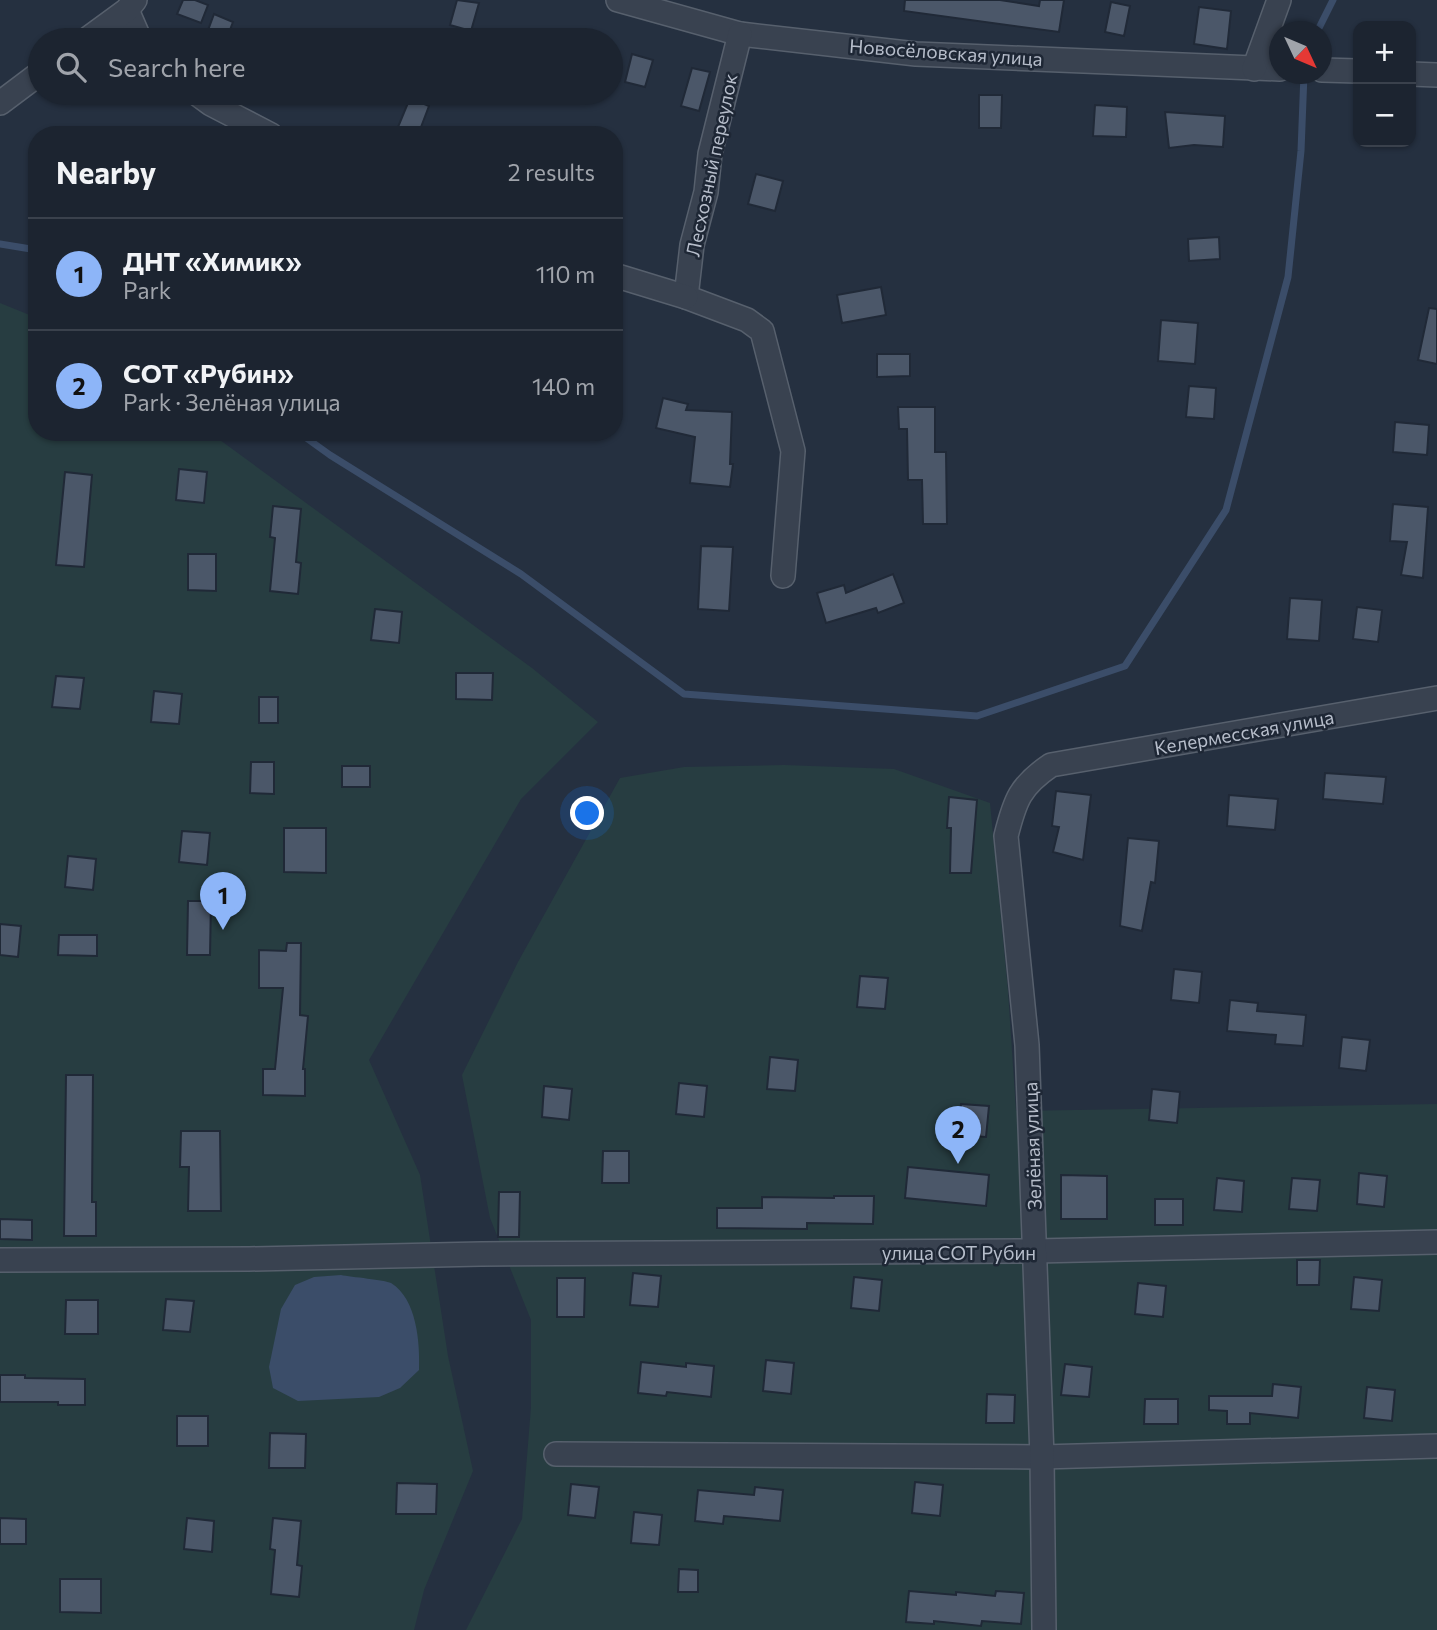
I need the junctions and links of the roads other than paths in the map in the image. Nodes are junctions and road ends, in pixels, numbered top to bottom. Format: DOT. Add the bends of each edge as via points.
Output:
graph roads {
  1 [pos="618,0"];
  2 [pos="1279,0"];
  3 [pos="131,5"];
  4 [pos="101,28"];
  5 [pos="137,28"];
  6 [pos="740,34"];
  7 [pos="1254,69"];
  8 [pos="1269,69"];
  9 [pos="1332,70"];
  10 [pos="1352,70"];
  11 [pos="1416,74"];
  12 [pos="1437,75"];
  13 [pos="28,83"];
  14 [pos="0,103"];
  15 [pos="213,105"];
  16 [pos="254,126"];
  17 [pos="623,278"];
  18 [pos="686,298"];
  19 [pos="783,576"];
  20 [pos="1437,698"];
  21 [pos="1051,765"];
  22 [pos="1437,1242"];
  23 [pos="1036,1251"];
  24 [pos="0,1260"];
  25 [pos="1437,1446"];
  26 [pos="556,1454"];
  27 [pos="1042,1457"];
  28 [pos="1044,1630"];
  1 -- 6 [label="street, Новосёловская улица"];
  2 -- 7 [label="street"];
  3 -- 4 [label="street"];
  3 -- 5 [label="street"];
  6 -- 7 [label="street, Новосёловская улица" via="916,54"];
  6 -- 18 [label="street, Лесхозный переулок" via="710,154"];
  7 -- 8 [label="street, Новосёловская улица"];
  9 -- 10 [label="street"];
  11 -- 12 [label="street"];
  13 -- 14 [label="street"];
  15 -- 16 [label="street"];
  17 -- 18 [label="street"];
  18 -- 19 [label="street" via="747,320 762,331 793,451"];
  20 -- 21 [label="street, Келермесская улица"];
  21 -- 23 [label="street, Зелёная улица" via="1030,779 1013,806 1006,836 1027,1045"];
  22 -- 23 [label="street, улица СОТ Рубин"];
  23 -- 24 [label="street, улица СОТ Рубин"];
  23 -- 27 [label="street, Зелёная улица"];
  25 -- 27 [label="street"];
  26 -- 27 [label="street"];
  27 -- 28 [label="street, Зелёная улица"];
}
